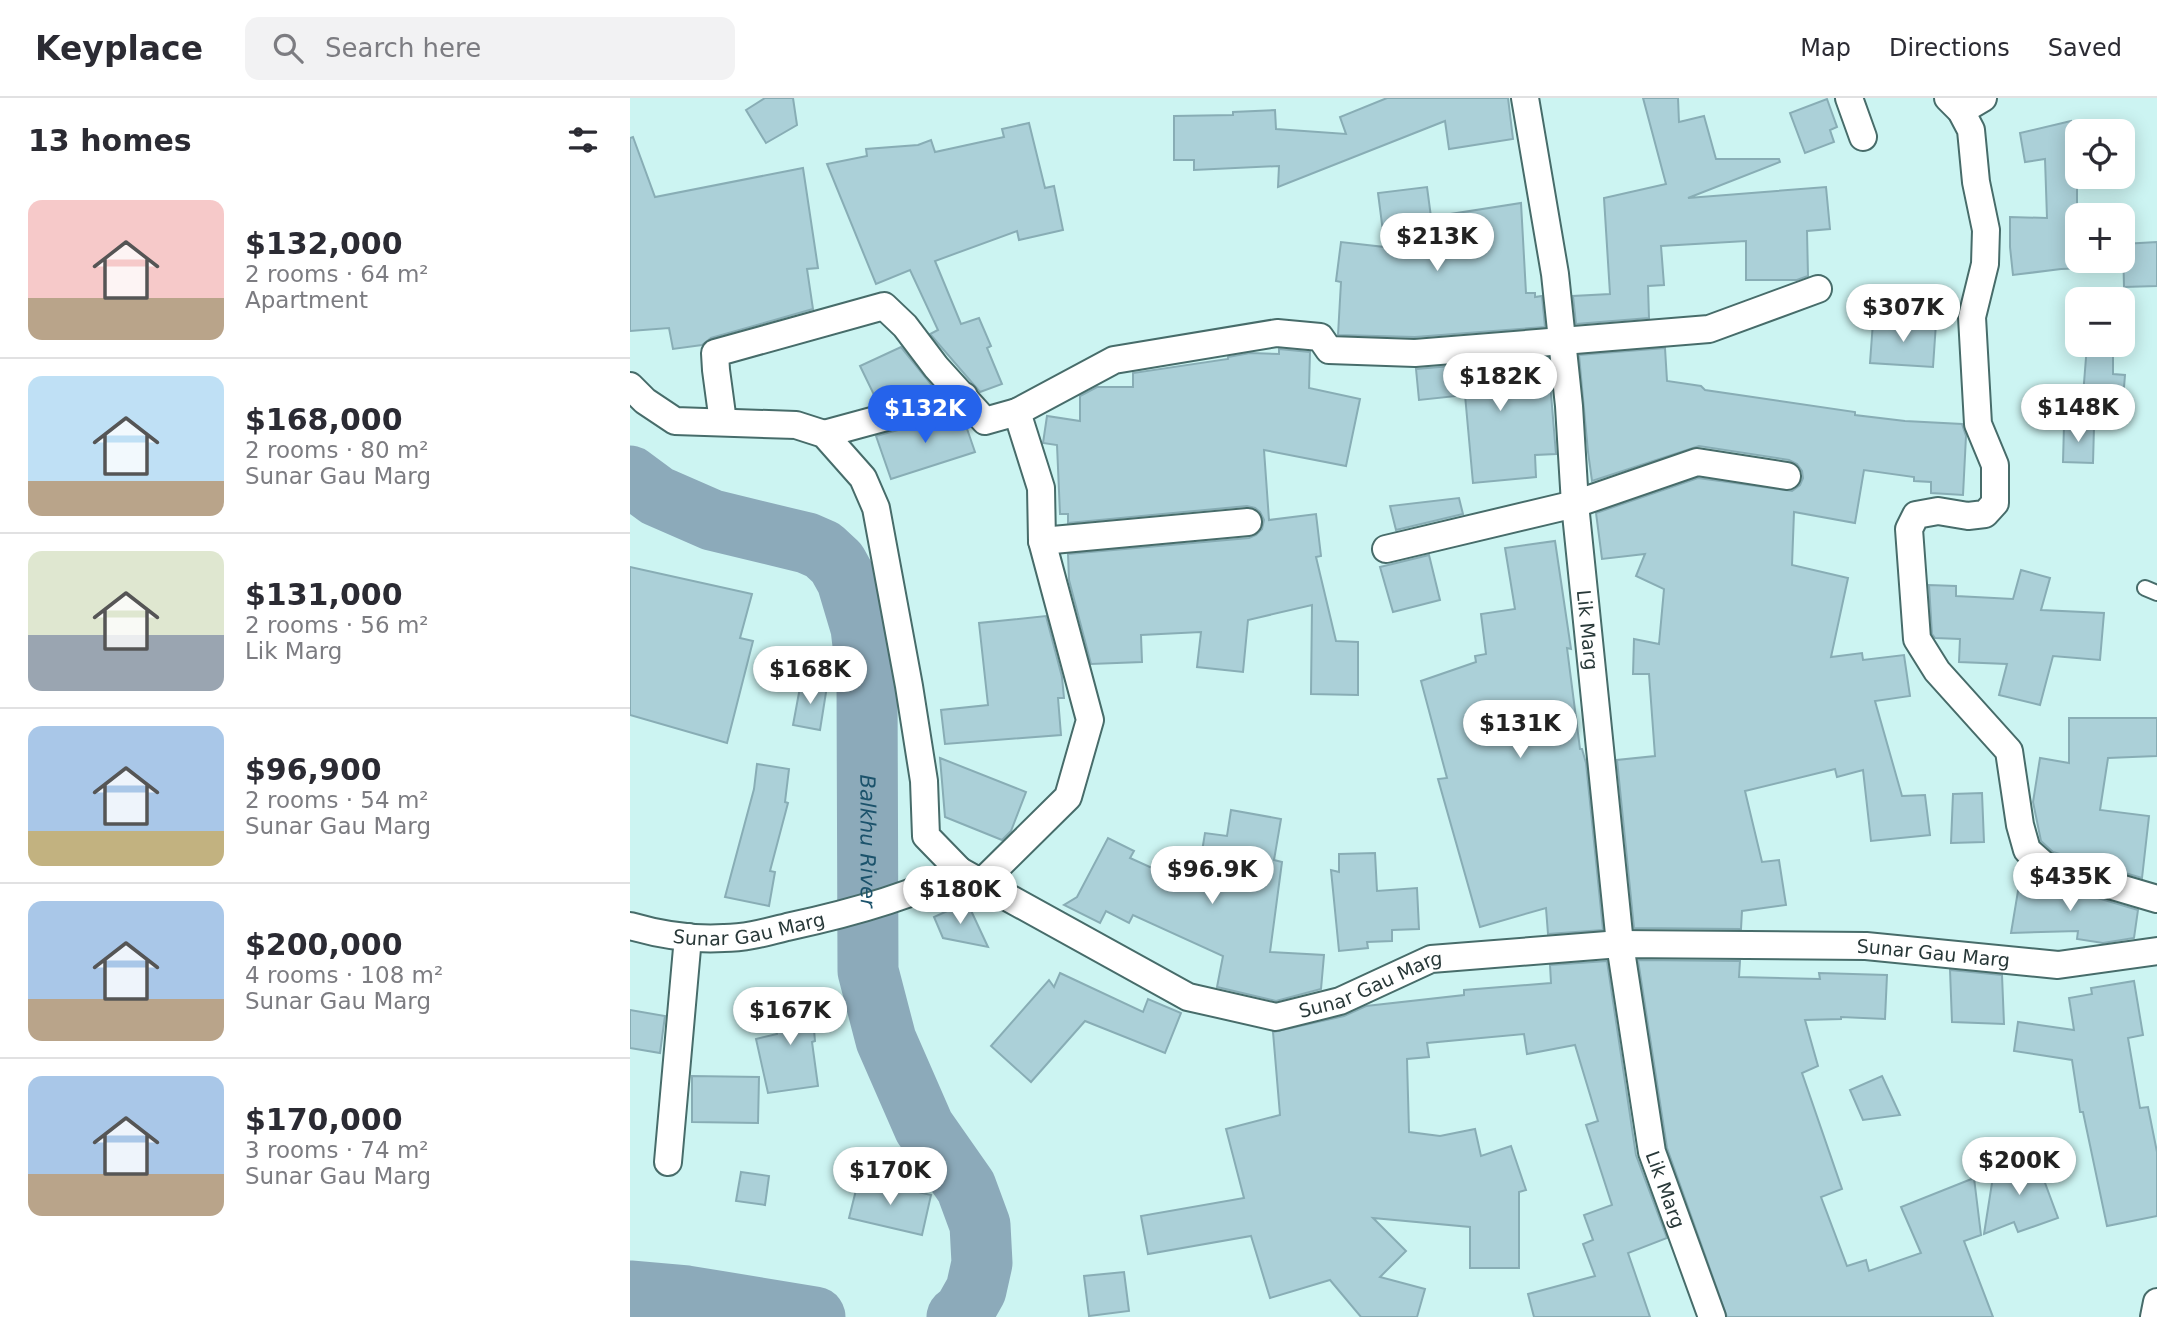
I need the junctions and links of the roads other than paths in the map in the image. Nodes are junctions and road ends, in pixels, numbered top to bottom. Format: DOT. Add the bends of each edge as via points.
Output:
graph roads {
  1 [pos="1525,98"];
  2 [pos="1849,98"];
  3 [pos="1964,102"];
  4 [pos="1863,138"];
  5 [pos="1818,289"];
  6 [pos="1562,342"];
  7 [pos="630,386"];
  8 [pos="964,396"];
  9 [pos="1017,412"];
  10 [pos="723,422"];
  11 [pos="824,434"];
  12 [pos="1787,476"];
  13 [pos="1575,504"];
  14 [pos="1248,522"];
  15 [pos="1042,541"];
  16 [pos="1385,549"];
  17 [pos="961,878"];
  18 [pos="2157,899"];
  19 [pos="630,926"];
  20 [pos="688,937"];
  21 [pos="1620,944"];
  22 [pos="2157,950"];
  23 [pos="668,1162"];
  24 [pos="2157,1303"];
  25 [pos="1712,1317"];
  26 [pos="2154,1317"];
  1 -- 6 [label="street, Lik Marg"];
  2 -- 4 [label="street"];
  3 -- 18 [label="street" via="1986,230 1985,264 1972,317 1978,424 1995,465 1995,503 1985,514 1938,511 1916,515 1909,529 1917,639 1937,671 2009,751 2027,850 2045,866"];
  5 -- 6 [label="street" via="1709,329"];
  6 -- 9 [label="street" via="1415,354 1329,350 1320,337 1277,333 1114,359"];
  6 -- 13 [label="street, Lik Marg"];
  7 -- 10 [label="street" via="674,422"];
  8 -- 9 [label="street" via="985,421"];
  8 -- 10 [label="street" via="884,306 715,353"];
  8 -- 11 [label="street"];
  9 -- 15 [label="street" via="1041,488"];
  10 -- 11 [label="street" via="796,425"];
  11 -- 17 [label="street" via="863,478 876,508 924,781 926,836"];
  12 -- 13 [label="street" via="1698,462"];
  13 -- 16 [label="street"];
  13 -- 21 [label="street, Lik Marg"];
  14 -- 15 [label="street"];
  15 -- 17 [label="street" via="1090,720 1068,797"];
  17 -- 20 [label="street, Sunar Gau Marg" via="842,915 746,936"];
  17 -- 21 [label="street, Sunar Gau Marg" via="1188,997 1276,1017 1340,1001 1431,959"];
  19 -- 20 [label="street, Sunar Gau Marg" via="663,936"];
  20 -- 23 [label="street"];
  21 -- 22 [label="street, Sunar Gau Marg" via="1866,946 2058,965"];
  21 -- 25 [label="street, Lik Marg" via="1652,1152"];
  24 -- 26 [label="street"];
}
